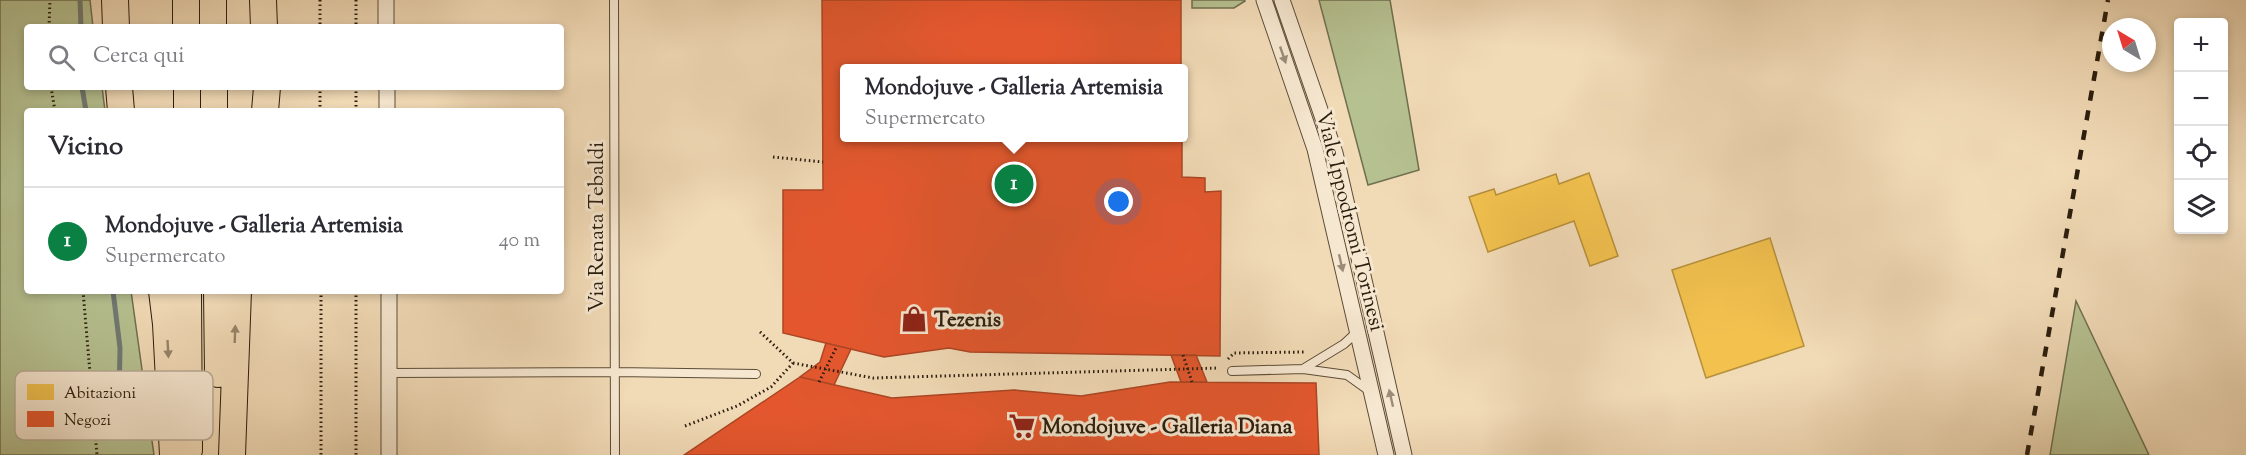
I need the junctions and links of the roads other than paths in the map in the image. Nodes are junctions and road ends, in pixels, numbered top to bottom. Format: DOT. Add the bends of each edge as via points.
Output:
graph roads {
  1 [pos="115,0"];
  2 [pos="186,0"];
  3 [pos="213,0"];
  4 [pos="262,0"];
  5 [pos="386,0"];
  6 [pos="614,0"];
  7 [pos="1264,0"];
  8 [pos="1282,0"];
  9 [pos="116,24"];
  10 [pos="186,24"];
  11 [pos="213,24"];
  12 [pos="264,24"];
  13 [pos="386,24"];
  14 [pos="119,90"];
  15 [pos="186,90"];
  16 [pos="214,90"];
  17 [pos="267,90"];
  18 [pos="387,90"];
  19 [pos="121,108"];
  20 [pos="187,108"];
  21 [pos="214,108"];
  22 [pos="265,108"];
  23 [pos="387,108"];
  24 [pos="162,294"];
  25 [pos="188,294"];
  26 [pos="217,294"];
  27 [pos="238,294"];
  28 [pos="389,294"];
  29 [pos="1357,332"];
  30 [pos="1303,369"];
  31 [pos="169,371"];
  32 [pos="188,371"];
  33 [pos="1232,371"];
  34 [pos="615,372"];
  35 [pos="389,373"];
  36 [pos="756,375"];
  37 [pos="1373,396"];
  38 [pos="172,440"];
  39 [pos="189,440"];
  40 [pos="173,455"];
  41 [pos="189,455"];
  42 [pos="219,455"];
  43 [pos="232,455"];
  44 [pos="389,455"];
  45 [pos="615,455"];
  46 [pos="1386,455"];
  47 [pos="1404,455"];
  1 -- 9 [label="main road"];
  2 -- 10 [label="main road"];
  3 -- 11 [label="main road"];
  4 -- 12 [label="main road"];
  5 -- 13 [label="street"];
  6 -- 34 [label="lane, Via Renata Tebaldi"];
  7 -- 29 [label="street, Viale Ippodromi Torinesi, one-way" via="1315,149"];
  47 -- 8 [label="street, Viale Ippodromi Torinesi, one-way" via="1335,153"];
  14 -- 19 [label="main road"];
  15 -- 20 [label="main road"];
  16 -- 21 [label="main road"];
  17 -- 22 [label="main road"];
  18 -- 23 [label="street"];
  24 -- 31 [label="main road, one-way"];
  25 -- 32 [label="main road"];
  26 -- 42 [label="main road"];
  43 -- 27 [label="main road, one-way"];
  28 -- 35 [label="street"];
  29 -- 30 [label="lane"];
  29 -- 37 [label="street, Viale Ippodromi Torinesi"];
  30 -- 33 [label="lane"];
  30 -- 37 [label="lane" via="1347,375"];
  34 -- 35 [label="lane"];
  34 -- 36 [label="lane"];
  34 -- 45 [label="lane, Via Renata Tebaldi"];
  35 -- 44 [label="street"];
  37 -- 46 [label="street, Viale Ippodromi Torinesi"];
  38 -- 40 [label="main road, one-way"];
  39 -- 41 [label="main road"];
}
